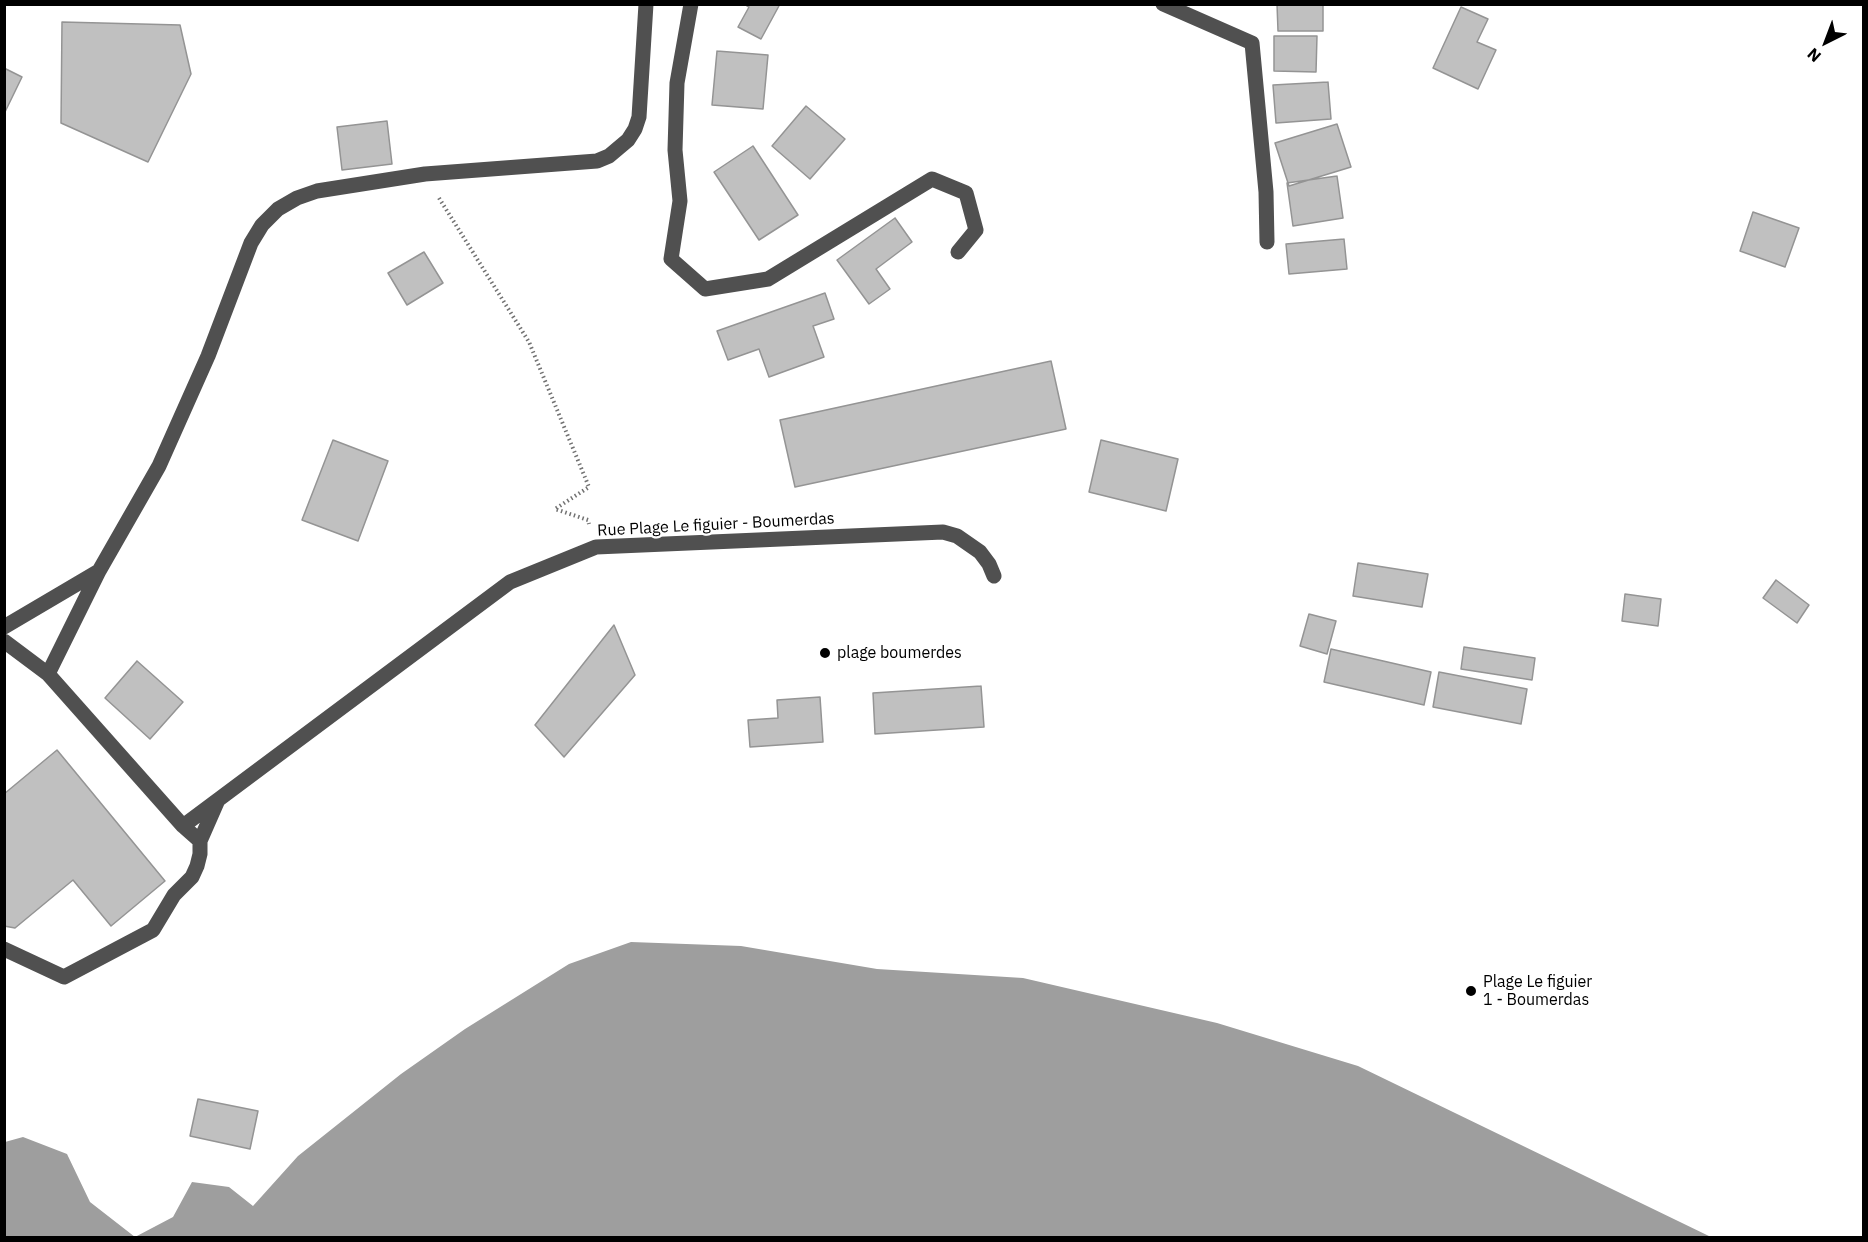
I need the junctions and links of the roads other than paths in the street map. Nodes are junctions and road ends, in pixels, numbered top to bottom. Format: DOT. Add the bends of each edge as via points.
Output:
graph roads {
  1 [pos="646,4"];
  2 [pos="691,4"];
  3 [pos="1163,4"];
  4 [pos="1267,242"];
  5 [pos="958,252"];
  6 [pos="99,571"];
  7 [pos="994,576"];
  8 [pos="4,627"];
  9 [pos="4,641"];
  10 [pos="48,674"];
  11 [pos="219,798"];
  12 [pos="183,826"];
  13 [pos="200,842"];
  14 [pos="4,949"];
  1 -- 6 [label="street" via="639,117 619,149 597,161 425,174 317,191 297,198 262,225 251,243 208,356 159,466"];
  2 -- 5 [label="street" via="677,83 675,150 680,201 671,259 705,289 768,279 932,179 966,193 976,230"];
  3 -- 4 [label="street" via="1252,43"];
  6 -- 8 [label="street"];
  6 -- 10 [label="street"];
  7 -- 11 [label="street, Rue Plage Le figuier - Boumerdas" via="980,552 957,536 943,532 596,547 510,582"];
  9 -- 10 [label="street"];
  10 -- 12 [label="street"];
  11 -- 12 [label="street, Rue Plage Le figuier - Boumerdas"];
  11 -- 13 [label="street"];
  12 -- 13 [label="street"];
  13 -- 14 [label="street" via="198,866 184,887 174,894 153,930 64,977"];
}
